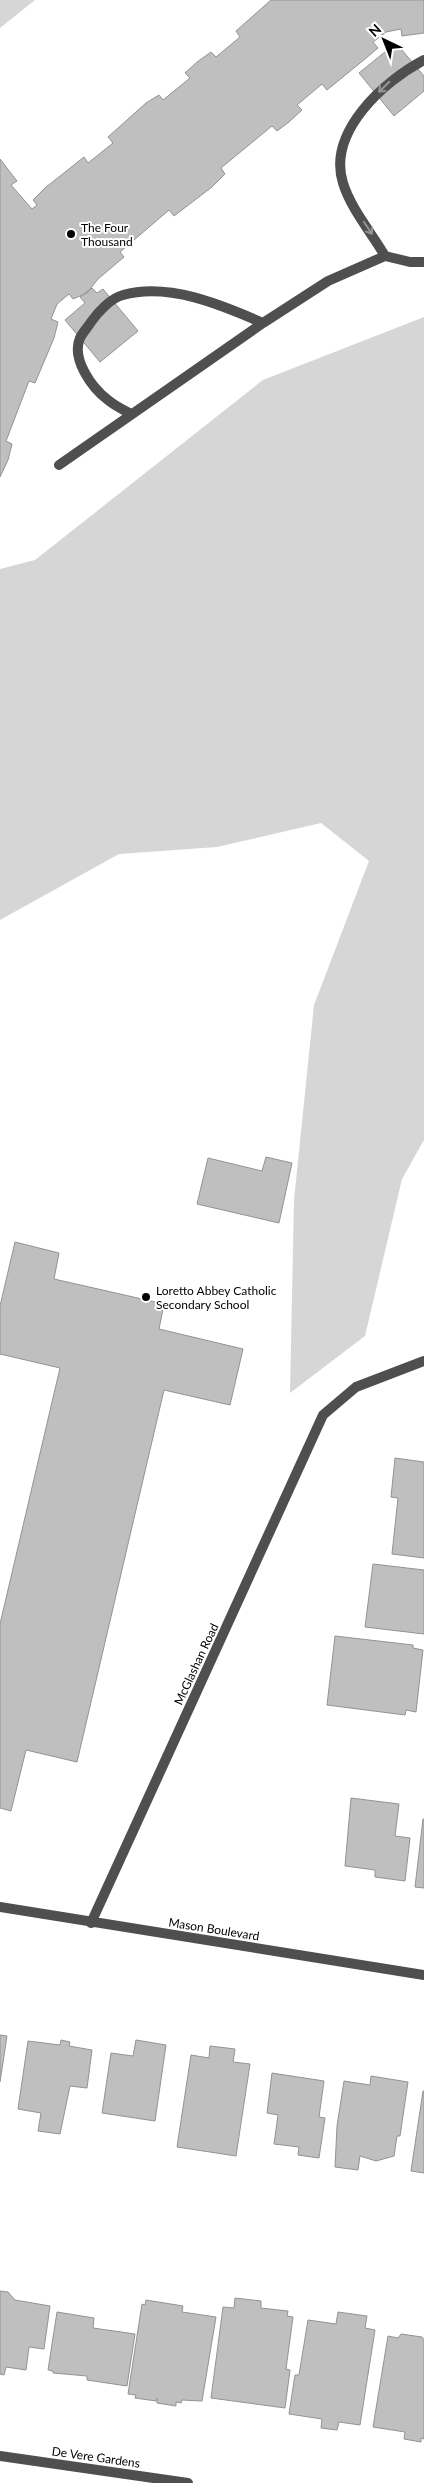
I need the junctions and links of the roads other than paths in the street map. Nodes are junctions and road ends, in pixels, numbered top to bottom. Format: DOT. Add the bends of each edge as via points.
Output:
graph roads {
  1 [pos="424,60"];
  2 [pos="386,256"];
  3 [pos="424,262"];
  4 [pos="263,323"];
  5 [pos="131,414"];
  6 [pos="59,466"];
  7 [pos="424,1362"];
  8 [pos="0,1907"];
  9 [pos="91,1923"];
  10 [pos="424,1975"];
  11 [pos="0,2456"];
  12 [pos="188,2483"];
  1 -- 2 [label="street, one-way" via="386,84 362,112 344,141 340,163 343,182 354,207"];
  2 -- 3 [label="street"];
  2 -- 4 [label="street" via="328,281"];
  4 -- 5 [label="street"];
  4 -- 5 [label="street" via="192,296 140,292 121,295 98,312 80,339 79,356 94,386 107,400"];
  5 -- 6 [label="street"];
  7 -- 9 [label="street, McGlashan Road" via="356,1387 323,1415"];
  8 -- 9 [label="street, Mason Boulevard"];
  9 -- 10 [label="street, Mason Boulevard"];
  11 -- 12 [label="street, De Vere Gardens"];
}
